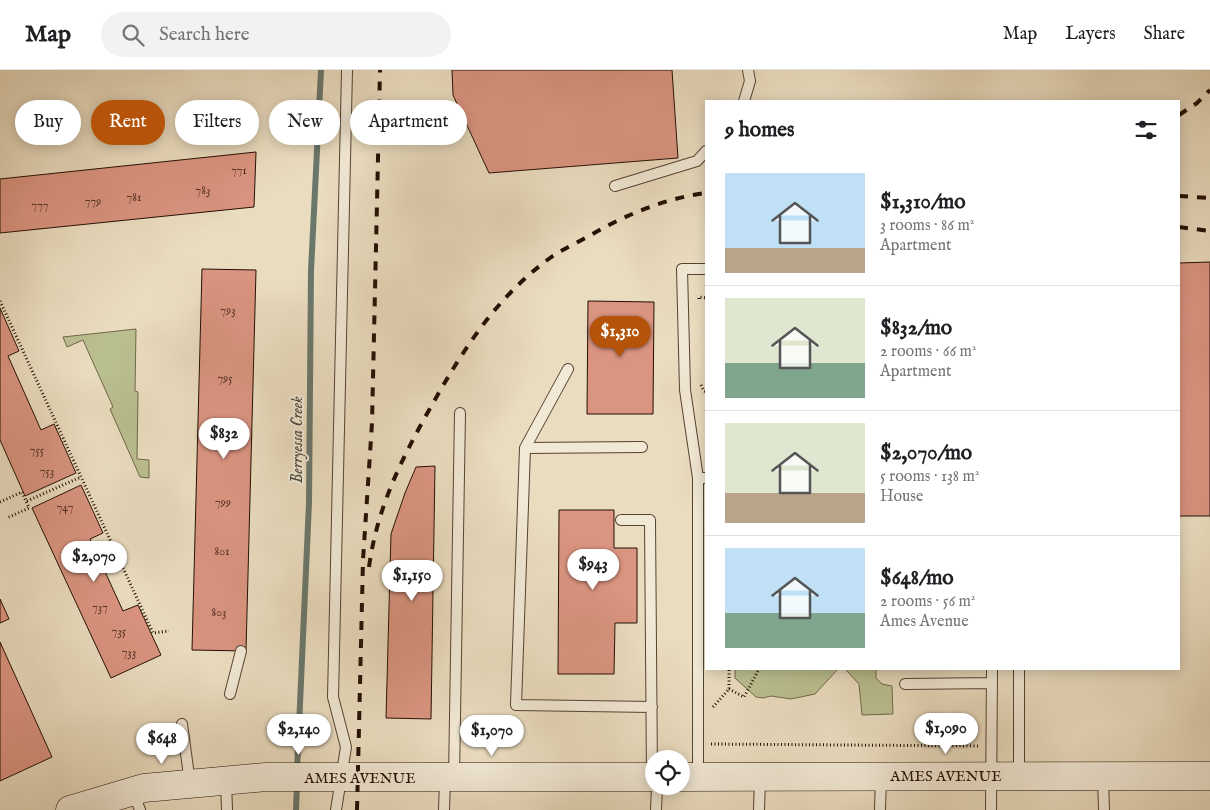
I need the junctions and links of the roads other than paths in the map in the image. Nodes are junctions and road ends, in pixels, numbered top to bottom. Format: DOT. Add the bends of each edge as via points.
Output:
graph roads {
  1 [pos="347,70"];
  2 [pos="748,70"];
  3 [pos="744,100"];
  4 [pos="705,152"];
  5 [pos="615,186"];
  6 [pos="705,268"];
  7 [pos="568,369"];
  8 [pos="460,413"];
  9 [pos="642,447"];
  10 [pos="525,448"];
  11 [pos="702,478"];
  12 [pos="621,520"];
  13 [pos="241,651"];
  14 [pos="992,670"];
  15 [pos="1019,670"];
  16 [pos="992,683"];
  17 [pos="905,684"];
  18 [pos="230,694"];
  19 [pos="652,707"];
  20 [pos="182,724"];
  21 [pos="653,750"];
  22 [pos="991,776"];
  23 [pos="1019,776"];
  24 [pos="1103,776"];
  25 [pos="1210,776"];
  26 [pos="337,777"];
  27 [pos="690,777"];
  28 [pos="760,777"];
  29 [pos="881,777"];
  30 [pos="450,778"];
  31 [pos="645,780"];
  32 [pos="226,781"];
  33 [pos="190,784"];
  34 [pos="655,795"];
  35 [pos="137,801"];
  36 [pos="70,810"];
  37 [pos="227,810"];
  38 [pos="336,810"];
  39 [pos="444,810"];
  40 [pos="656,810"];
  41 [pos="759,810"];
  42 [pos="880,810"];
  43 [pos="991,810"];
  44 [pos="1104,810"];
  1 -- 26 [label="lane" via="334,697 346,747"];
  2 -- 3 [label="lane" via="750,81"];
  4 -- 5 [label="lane" via="697,160"];
  6 -- 11 [label="lane" via="682,269 685,390"];
  7 -- 10 [label="lane"];
  8 -- 30 [label="lane"];
  9 -- 10 [label="lane"];
  10 -- 19 [label="lane" via="516,705"];
  11 -- 27 [label="lane" via="698,745"];
  12 -- 19 [label="lane" via="650,520"];
  13 -- 18 [label="lane"];
  14 -- 16 [label="lane"];
  15 -- 23 [label="lane"];
  16 -- 17 [label="lane"];
  16 -- 22 [label="lane"];
  19 -- 21 [label="lane"];
  20 -- 33 [label="lane"];
  22 -- 23 [label="street, AMES AVENUE"];
  22 -- 29 [label="street, AMES AVENUE"];
  22 -- 43 [label="lane"];
  23 -- 24 [label="street, AMES AVENUE"];
  24 -- 25 [label="street, AMES AVENUE"];
  24 -- 44 [label="lane"];
  26 -- 30 [label="street, AMES AVENUE"];
  26 -- 32 [label="street, AMES AVENUE"];
  26 -- 38 [label="lane"];
  27 -- 28 [label="street, AMES AVENUE"];
  28 -- 29 [label="street, AMES AVENUE"];
  28 -- 41 [label="lane"];
  29 -- 42 [label="lane"];
  30 -- 31 [label="street, AMES AVENUE"];
  30 -- 39 [label="lane"];
  32 -- 33 [label="street, AMES AVENUE"];
  32 -- 37 [label="lane"];
  33 -- 35 [label="street, AMES AVENUE" via="144,788"];
  34 -- 40 [label="lane"];
  35 -- 36 [label="street, AMES AVENUE"];
}
